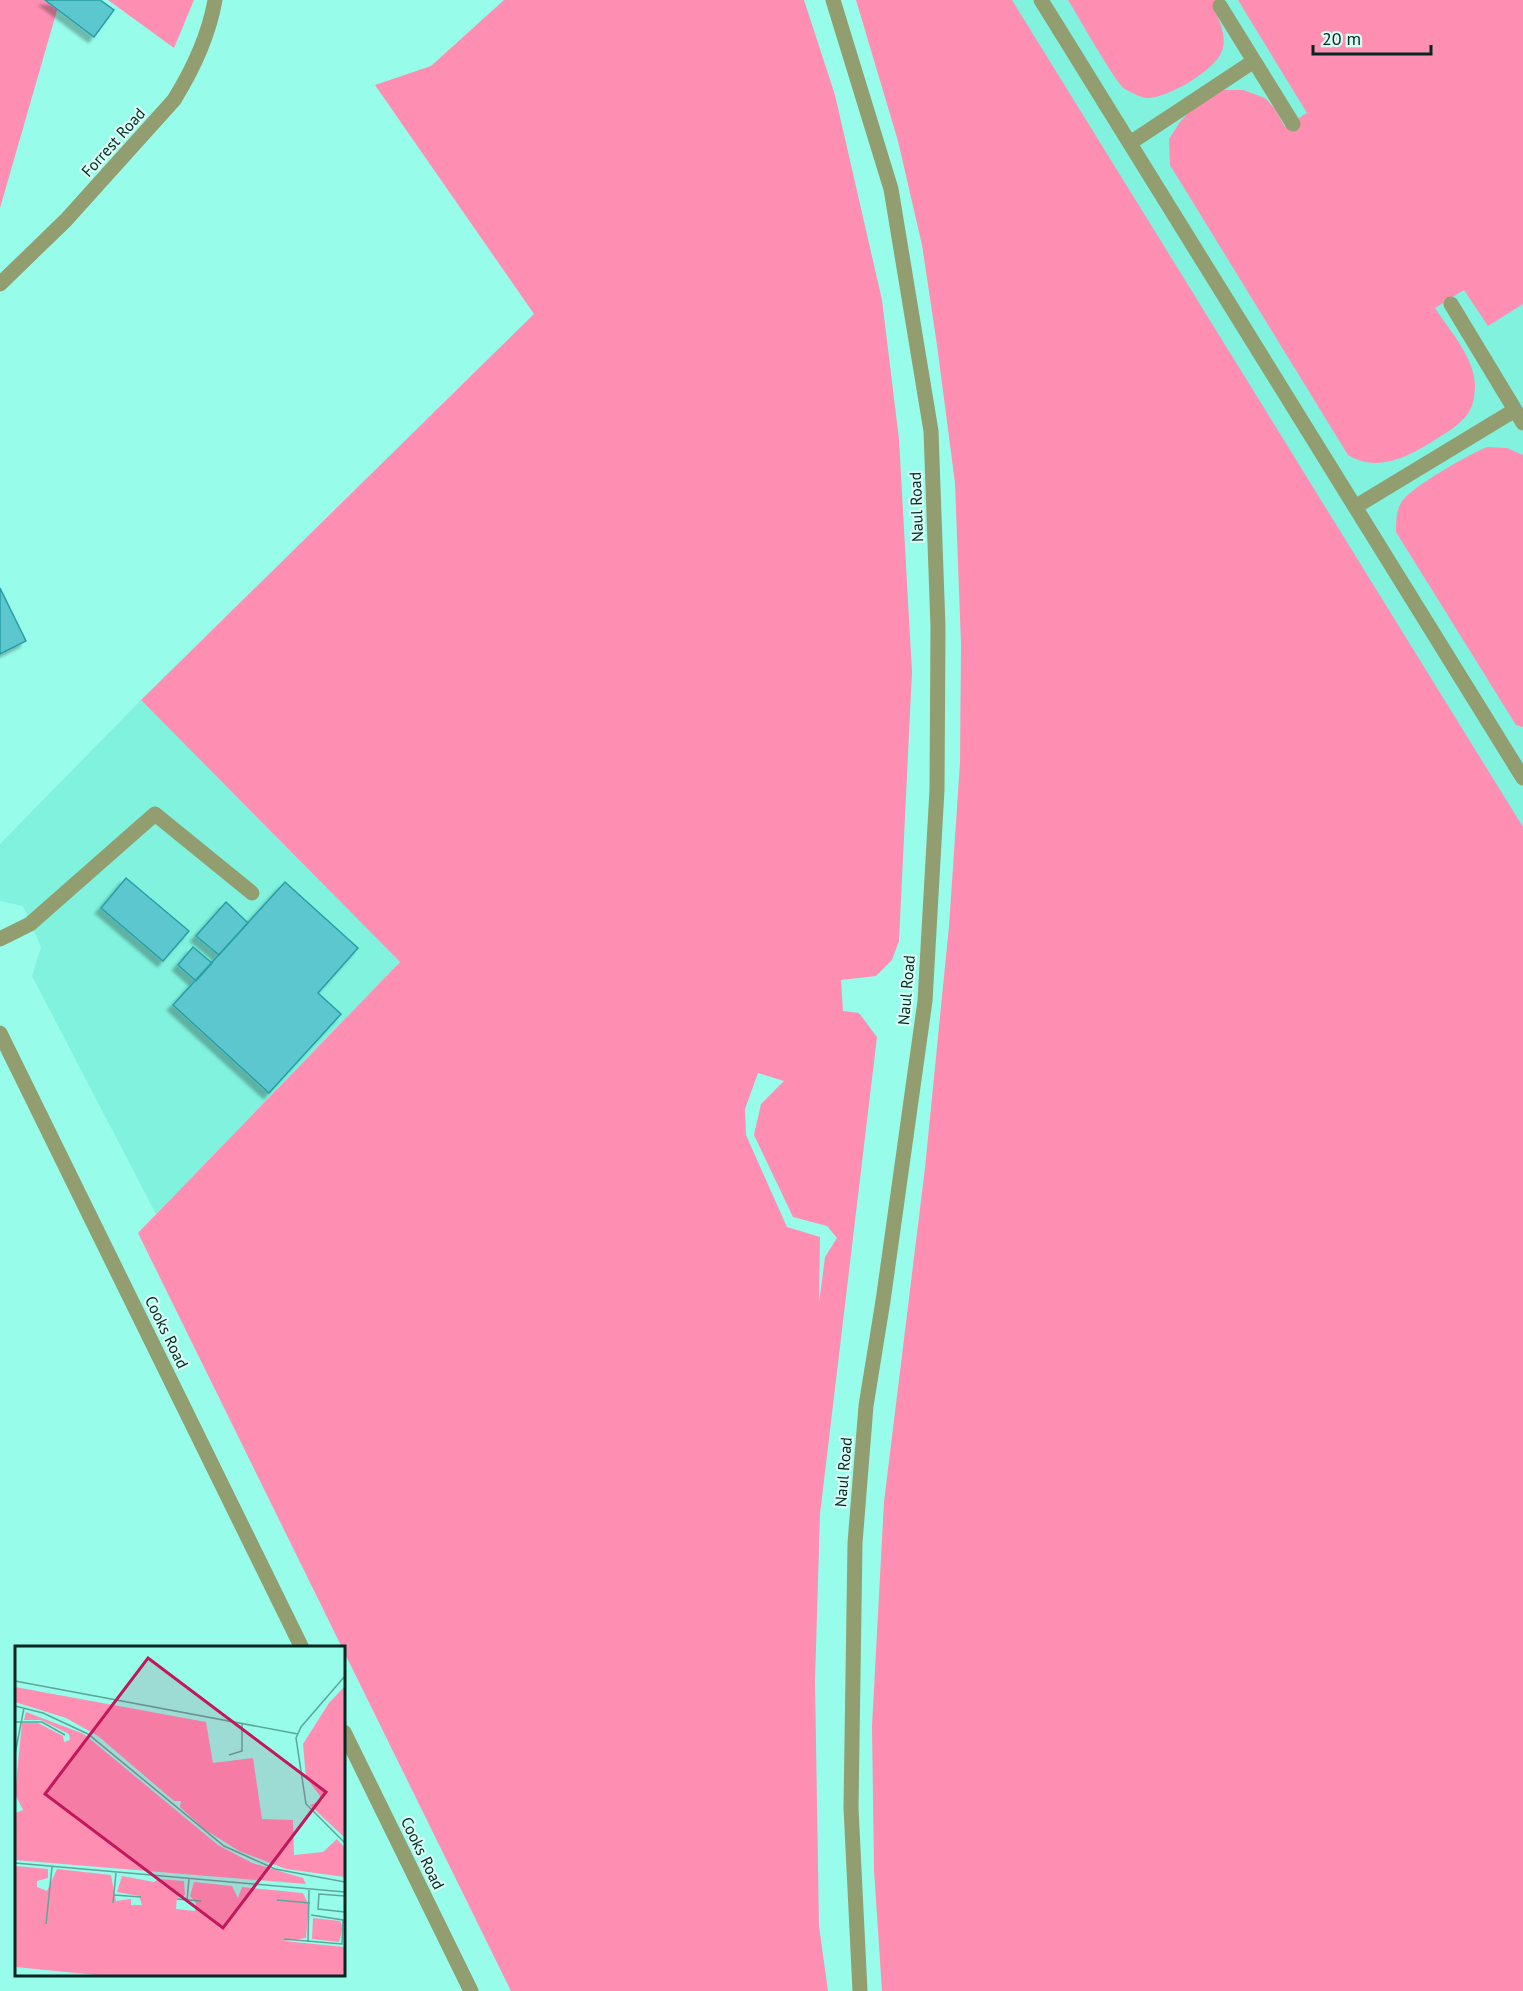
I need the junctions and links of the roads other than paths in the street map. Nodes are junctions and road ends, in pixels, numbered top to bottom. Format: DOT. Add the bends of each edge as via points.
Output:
graph roads {
  1 [pos="215,0"];
  2 [pos="833,0"];
  3 [pos="1041,0"];
  4 [pos="1220,6"];
  5 [pos="1254,61"];
  6 [pos="1293,124"];
  7 [pos="1130,143"];
  8 [pos="0,284"];
  9 [pos="1451,304"];
  10 [pos="1519,416"];
  11 [pos="1355,507"];
  12 [pos="1523,778"];
  13 [pos="252,893"];
  14 [pos="0,939"];
  15 [pos="0,1033"];
  16 [pos="302,1646"];
  17 [pos="345,1734"];
  18 [pos="471,1991"];
  19 [pos="860,1991"];
  1 -- 8 [label="street, Forrest Road" via="188,78 174,100 66,220"];
  2 -- 19 [label="street, Naul Road" via="891,189 931,431 938,627 938,790 925,1000 866,1406 855,1543 851,1808"];
  3 -- 7 [label="street"];
  4 -- 5 [label="street"];
  5 -- 6 [label="street"];
  5 -- 7 [label="street"];
  7 -- 11 [label="street"];
  9 -- 10 [label="street"];
  10 -- 11 [label="street"];
  11 -- 12 [label="street"];
  13 -- 14 [label="street" via="155,814 30,924"];
  15 -- 16 [label="street, Cooks Road"];
  17 -- 18 [label="street, Cooks Road"];
}
